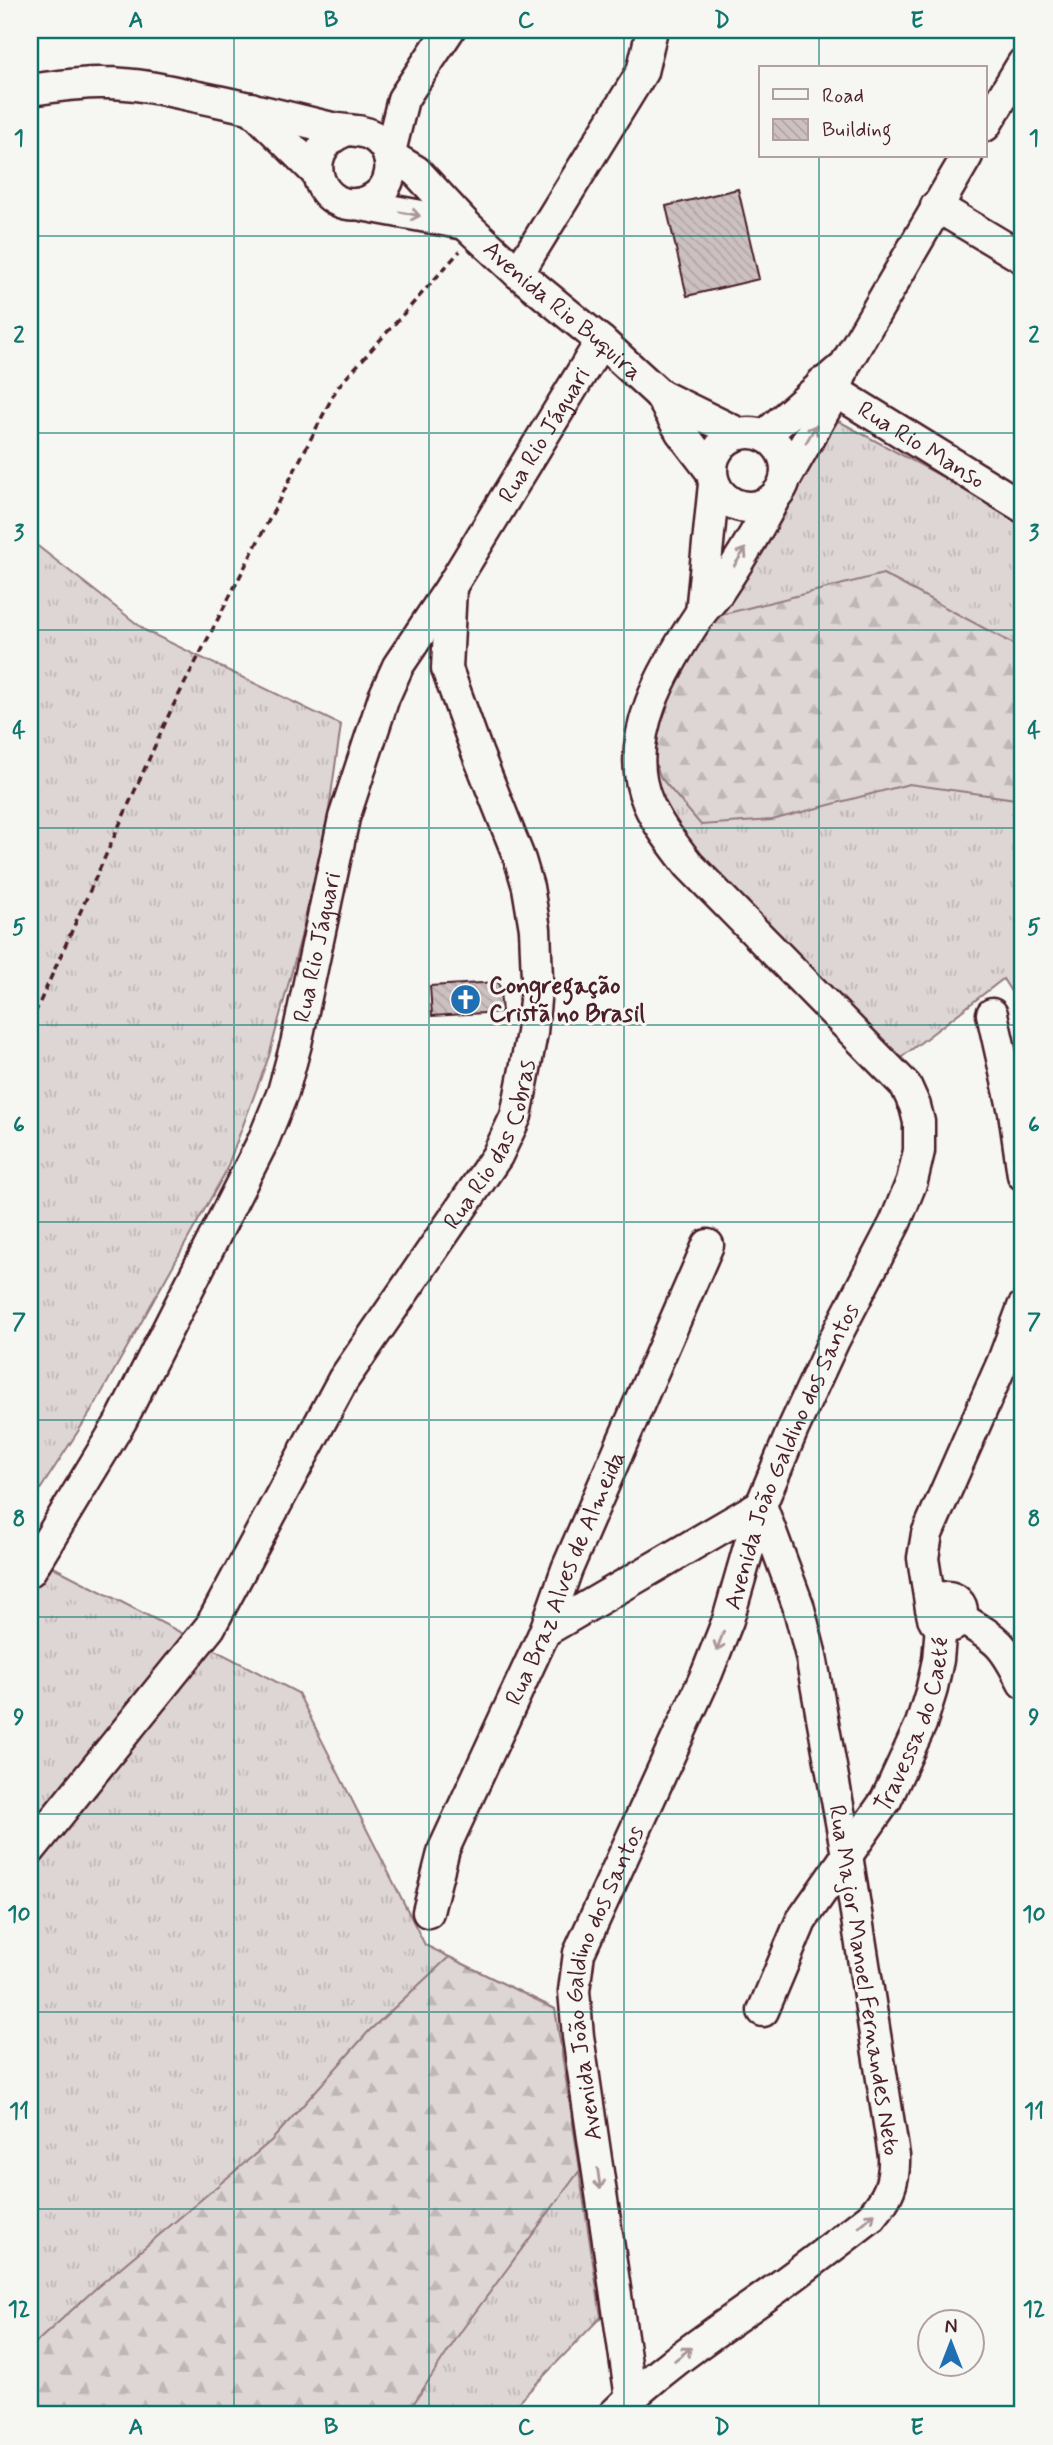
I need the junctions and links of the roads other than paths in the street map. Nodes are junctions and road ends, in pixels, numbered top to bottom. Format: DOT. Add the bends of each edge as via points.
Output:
graph roads {
  1 [pos="449,30"];
  2 [pos="652,30"];
  3 [pos="1023,63"];
  4 [pos="30,90"];
  5 [pos="403,99"];
  6 [pos="251,108"];
  7 [pos="986,124"];
  8 [pos="349,131"];
  9 [pos="389,157"];
  10 [pos="966,158"];
  11 [pos="317,173"];
  12 [pos="356,204"];
  13 [pos="936,206"];
  14 [pos="470,229"];
  15 [pos="1023,257"];
  16 [pos="517,273"];
  17 [pos="601,341"];
  18 [pos="834,380"];
  19 [pos="660,395"];
  20 [pos="752,435"];
  21 [pos="713,477"];
  22 [pos="781,487"];
  23 [pos="1023,507"];
  24 [pos="451,587"];
  25 [pos="701,613"];
  26 [pos="398,666"];
  27 [pos="447,669"];
  28 [pos="992,1014"];
  29 [pos="1023,1175"];
  30 [pos="708,1245"];
  31 [pos="1023,1307"];
  32 [pos="761,1505"];
  33 [pos="34,1564"];
  34 [pos="945,1613"];
  35 [pos="545,1631"];
  36 [pos="1023,1683"];
  37 [pos="30,1850"];
  38 [pos="847,1855"];
  39 [pos="428,1912"];
  40 [pos="763,2011"];
  41 [pos="622,2406"];
  1 -- 5 [label="street"];
  2 -- 16 [label="street" via="642,72"];
  3 -- 7 [label="street"];
  4 -- 6 [label="street" via="103,83 160,89"];
  5 -- 8 [label="street"];
  5 -- 9 [label="street"];
  6 -- 8 [label="street"];
  6 -- 11 [label="street"];
  8 -- 9 [label="street" via="375,137"];
  8 -- 11 [label="street" via="328,140 317,161"];
  9 -- 12 [label="street" via="385,187 377,196"];
  9 -- 14 [label="street, Avenida Rio Buquira" via="416,171"];
  10 -- 13 [label="street"];
  11 -- 12 [label="street" via="327,192"];
  12 -- 14 [label="street, one-way"];
  13 -- 15 [label="street"];
  13 -- 18 [label="street"];
  14 -- 16 [label="street, Avenida Rio Buquira"];
  16 -- 17 [label="street, Avenida Rio Buquira"];
  17 -- 19 [label="street, Avenida Rio Buquira"];
  17 -- 24 [label="street, Rua Rio Jáguari"];
  18 -- 20 [label="street"];
  22 -- 18 [label="street, Avenida João Galdino dos Santos, one-way"];
  18 -- 23 [label="street, Rua Rio Manso"];
  19 -- 20 [label="street"];
  19 -- 21 [label="street"];
  20 -- 21 [label="street" via="728,439 719,447 713,459"];
  20 -- 22 [label="street" via="775,442 782,452 786,464"];
  21 -- 22 [label="street" via="720,494 741,507 765,505"];
  21 -- 25 [label="street"];
  25 -- 22 [label="street, Avenida João Galdino dos Santos, one-way"];
  24 -- 26 [label="street, Rua Rio Jáguari"];
  24 -- 27 [label="street, Rua Rio das Cobras"];
  25 -- 32 [label="street, Avenida João Galdino dos Santos" via="659,684 645,718 639,744 647,801 689,865 906,1086 919,1122 912,1181 895,1223 834,1340"];
  26 -- 27 [label="street"];
  26 -- 33 [label="street, Rua Rio Jáguari" via="370,734 344,818 283,1092 263,1141 121,1421"];
  27 -- 37 [label="street, Rua Rio das Cobras" via="520,860 535,929 532,1032 516,1116 497,1156 343,1380 220,1611"];
  28 -- 29 [label="street"];
  30 -- 35 [label="street, Rua Braz Alves de Almeida" via="567,1569"];
  31 -- 34 [label="street" via="923,1549 924,1567"];
  32 -- 35 [label="street"];
  32 -- 38 [label="street, Rua Major Manoel Fernandes Neto" via="798,1605 811,1656"];
  32 -- 41 [label="street, Avenida João Galdino dos Santos, one-way" via="708,1673 579,1954 574,1991 578,2036"];
  34 -- 36 [label="street" via="998,1641"];
  34 -- 38 [label="street, Travessa do Caeté" via="921,1724 886,1800"];
  35 -- 39 [label="street, Rua Braz Alves de Almeida" via="444,1849"];
  38 -- 40 [label="street, Travessa do Caeté" via="801,1921"];
  41 -- 38 [label="street, Rua Major Manoel Fernandes Neto, one-way" via="688,2350 871,2217 891,2189 894,2156"];
}
